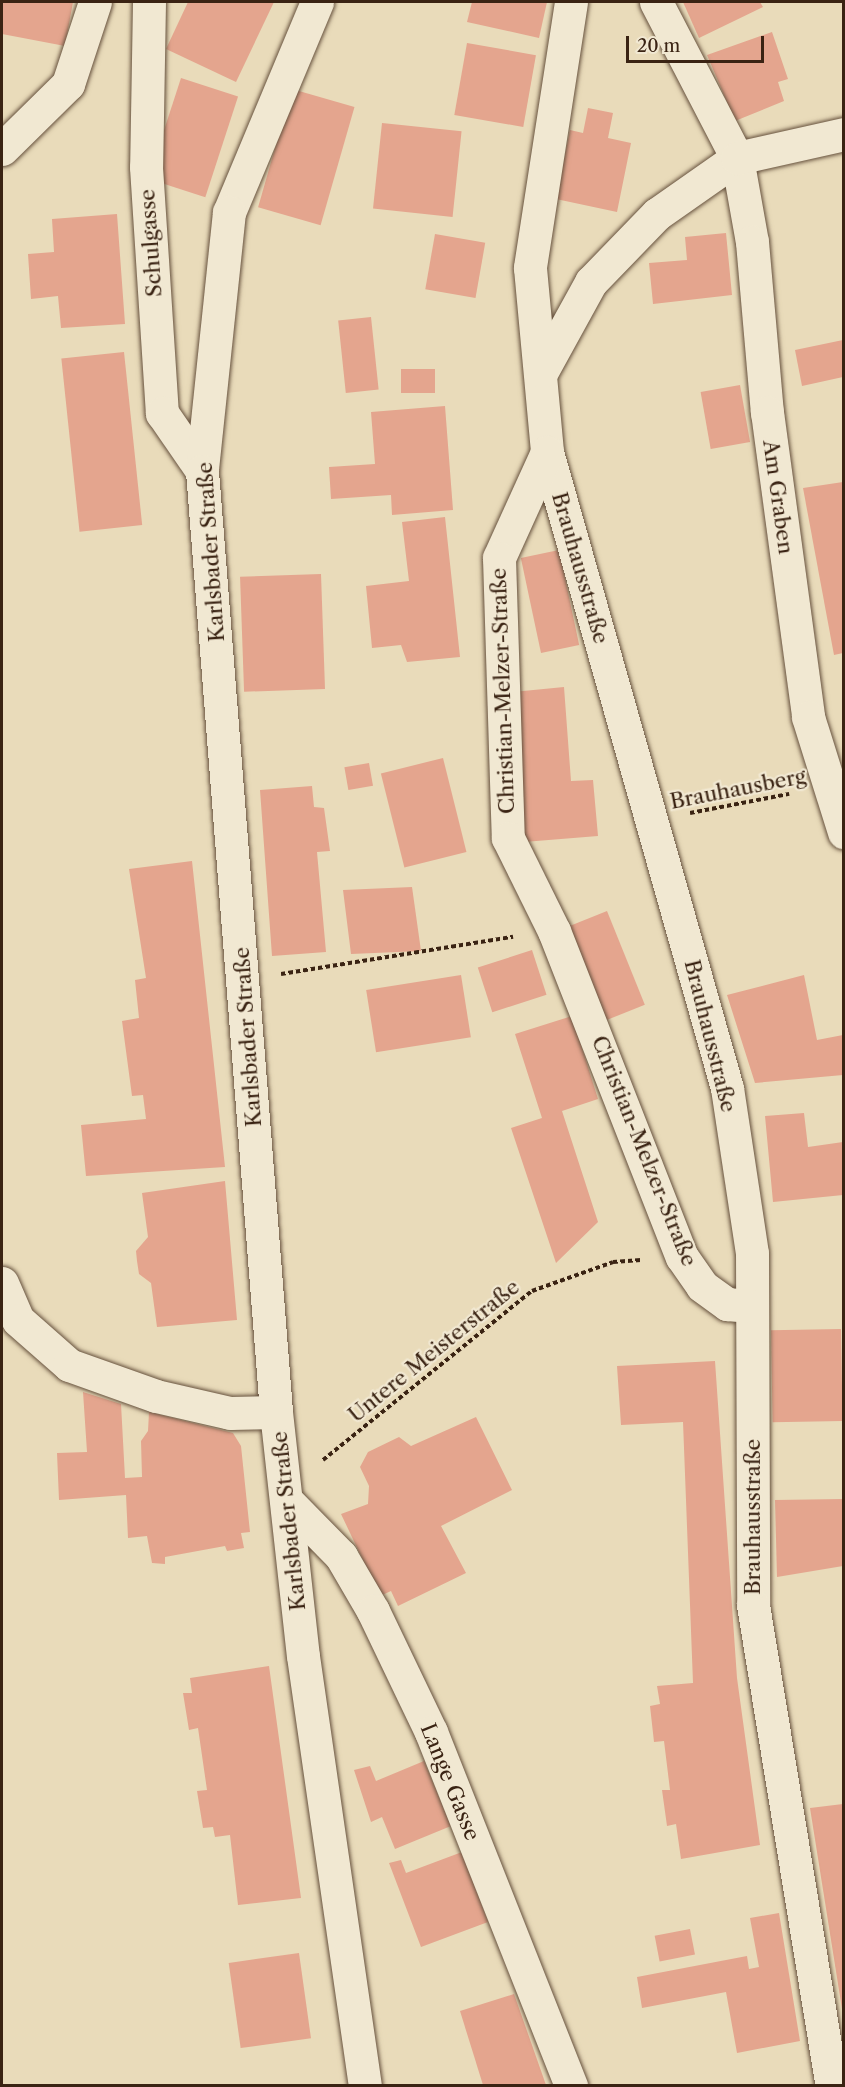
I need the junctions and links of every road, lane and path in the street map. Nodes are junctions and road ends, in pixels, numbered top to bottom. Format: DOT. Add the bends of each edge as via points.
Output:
graph roads {
  1 [pos="95,2"];
  2 [pos="149,2"];
  3 [pos="317,2"];
  4 [pos="571,2"];
  5 [pos="656,2"];
  6 [pos="843,134"];
  7 [pos="2,149"];
  8 [pos="737,158"];
  9 [pos="542,371"];
  10 [pos="547,452"];
  11 [pos="202,471"];
  12 [pos="830,786"];
  13 [pos="651,821"];
  14 [pos="843,832"];
  15 [pos="554,931"];
  16 [pos="244,980"];
  17 [pos="682,1257"];
  18 [pos="2,1283"];
  19 [pos="751,1306"];
  20 [pos="276,1412"];
  21 [pos="287,1488"];
  22 [pos="365,2085"];
  23 [pos="571,2085"];
  24 [pos="832,2085"];
  1 -- 7 [label="street" via="68,84"];
  2 -- 11 [label="street, Schulgasse" via="146,167 162,413"];
  3 -- 11 [label="street, Karlsbader Straße" via="229,212"];
  4 -- 9 [label="street, Brauhausstraße" via="530,268"];
  5 -- 8 [label="street, Am Graben"];
  6 -- 8 [label="street"];
  8 -- 9 [label="street" via="657,214 591,282"];
  8 -- 12 [label="street, Am Graben" via="752,242 767,412 808,717"];
  9 -- 10 [label="street, Brauhausstraße"];
  10 -- 13 [label="street, Brauhausstraße"];
  10 -- 15 [label="street, Christian-Melzer-Straße" via="499,558 508,838"];
  11 -- 16 [label="street, Karlsbader Straße"];
  12 -- 13 [label="path, Brauhausberg"];
  12 -- 14 [label="street, Am Graben"];
  13 -- 19 [label="street, Brauhausstraße" via="726,1088 752,1253"];
  15 -- 16 [label="path"];
  15 -- 17 [label="street, Christian-Melzer-Straße"];
  16 -- 20 [label="street, Karlsbader Straße"];
  17 -- 19 [label="street, Christian-Melzer-Straße" via="702,1286 727,1304"];
  17 -- 21 [label="path, Untere Meisterstraße" via="614,1262 532,1291"];
  18 -- 20 [label="street" via="18,1320 69,1365 156,1396 230,1413"];
  19 -- 24 [label="street, Brauhausstraße" via="753,1605"];
  20 -- 21 [label="street, Karlsbader Straße"];
  21 -- 22 [label="street, Karlsbader Straße" via="303,1656"];
  21 -- 23 [label="street, Lange Gasse" via="341,1556 378,1621 431,1732"];
}
